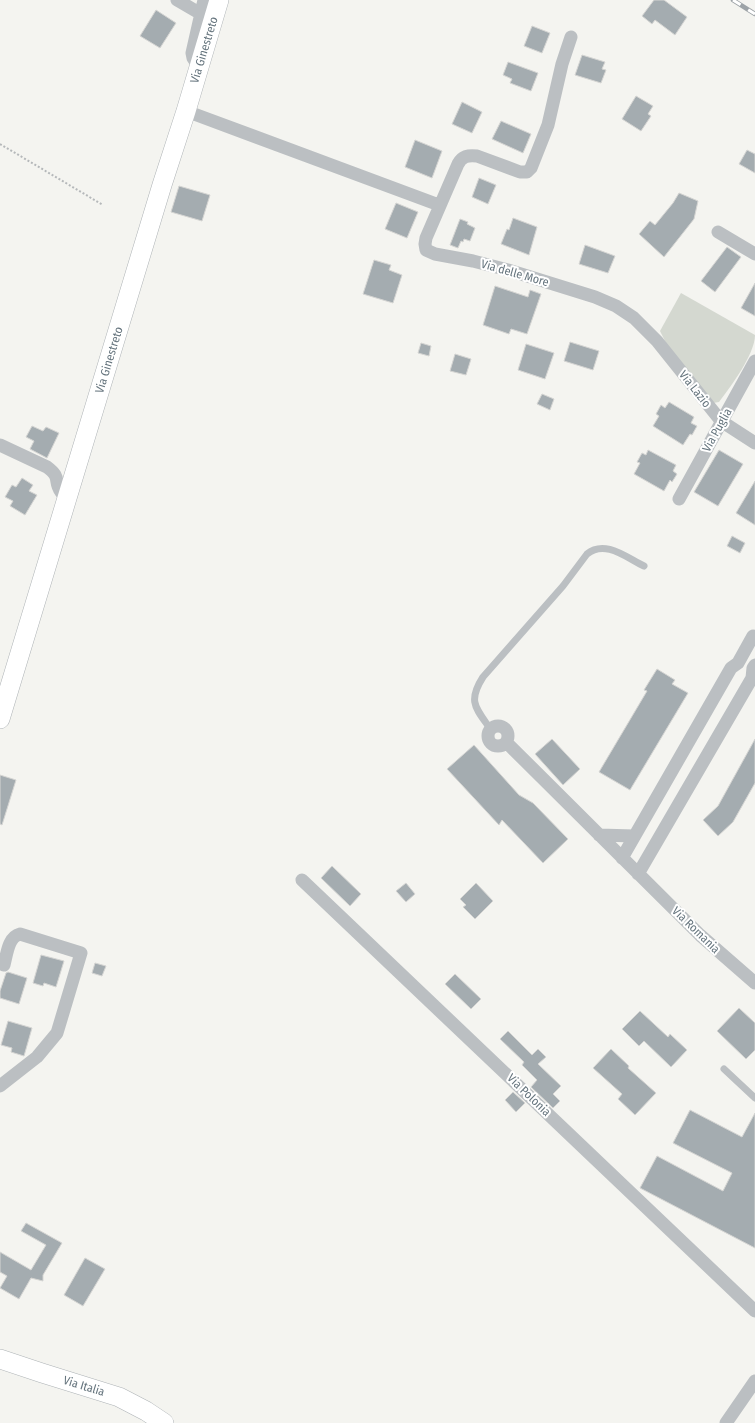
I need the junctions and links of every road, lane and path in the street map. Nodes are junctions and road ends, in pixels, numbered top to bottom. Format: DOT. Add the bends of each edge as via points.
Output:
graph roads {
  1 [pos="177,0"];
  2 [pos="204,0"];
  3 [pos="219,0"];
  4 [pos="201,14"];
  5 [pos="571,37"];
  6 [pos="199,67"];
  7 [pos="186,111"];
  8 [pos="0,144"];
  9 [pos="103,205"];
  10 [pos="439,205"];
  11 [pos="718,232"];
  12 [pos="755,254"];
  13 [pos="642,326"];
  14 [pos="755,360"];
  15 [pos="721,421"];
  16 [pos="755,443"];
  17 [pos="0,445"];
  18 [pos="68,499"];
  19 [pos="679,499"];
  20 [pos="644,566"];
  21 [pos="753,636"];
  22 [pos="755,665"];
  23 [pos="0,720"];
  24 [pos="491,730"];
  25 [pos="599,835"];
  26 [pos="634,836"];
  27 [pos="622,858"];
  28 [pos="638,874"];
  29 [pos="302,880"];
  30 [pos="4,964"];
  31 [pos="755,983"];
  32 [pos="724,1069"];
  33 [pos="0,1086"];
  34 [pos="755,1098"];
  35 [pos="755,1311"];
  36 [pos="0,1359"];
  37 [pos="755,1381"];
  38 [pos="164,1423"];
  39 [pos="726,1423"];
  1 -- 4 [label="street"];
  2 -- 4 [label="street"];
  3 -- 6 [label="street, Via Ginestreto"];
  4 -- 6 [label="street" via="192,53"];
  5 -- 10 [label="street, Via delle More" via="548,125 531,168 527,172 520,172 479,157 467,156 459,162"];
  6 -- 7 [label="street, Via Ginestreto"];
  7 -- 10 [label="street"];
  7 -- 18 [label="street, Via Ginestreto"];
  8 -- 9 [label="path"];
  10 -- 13 [label="street, Via delle More" via="425,241 425,247 429,252 495,266 595,297 616,306"];
  11 -- 12 [label="street"];
  13 -- 15 [label="street, Via Lazio" via="663,348"];
  14 -- 15 [label="street, Via Puglia"];
  15 -- 16 [label="street, Via Lazio"];
  15 -- 19 [label="street, Via Puglia"];
  17 -- 18 [label="street" via="53,471 60,491"];
  18 -- 23 [label="street, Via Ginestreto"];
  20 -- 24 [label="lane" via="605,548 591,550 587,554 563,586 478,685 474,693 474,702"];
  21 -- 26 [label="street" via="738,663 731,668"];
  22 -- 28 [label="street" via="752,678"];
  24 -- 25 [label="street, Via Romania" via="489,738 492,743 501,746 506,742"];
  25 -- 26 [label="street"];
  25 -- 27 [label="street, Via Romania"];
  26 -- 27 [label="street"];
  27 -- 28 [label="street, Via Romania"];
  28 -- 31 [label="street, Via Romania" via="700,935"];
  29 -- 35 [label="street, Via Polonia"];
  30 -- 33 [label="street" via="12,938 20,934 81,953 57,1032 37,1057"];
  32 -- 34 [label="lane"];
  36 -- 38 [label="street, Via Italia" via="119,1397"];
  37 -- 39 [label="street"];
}
